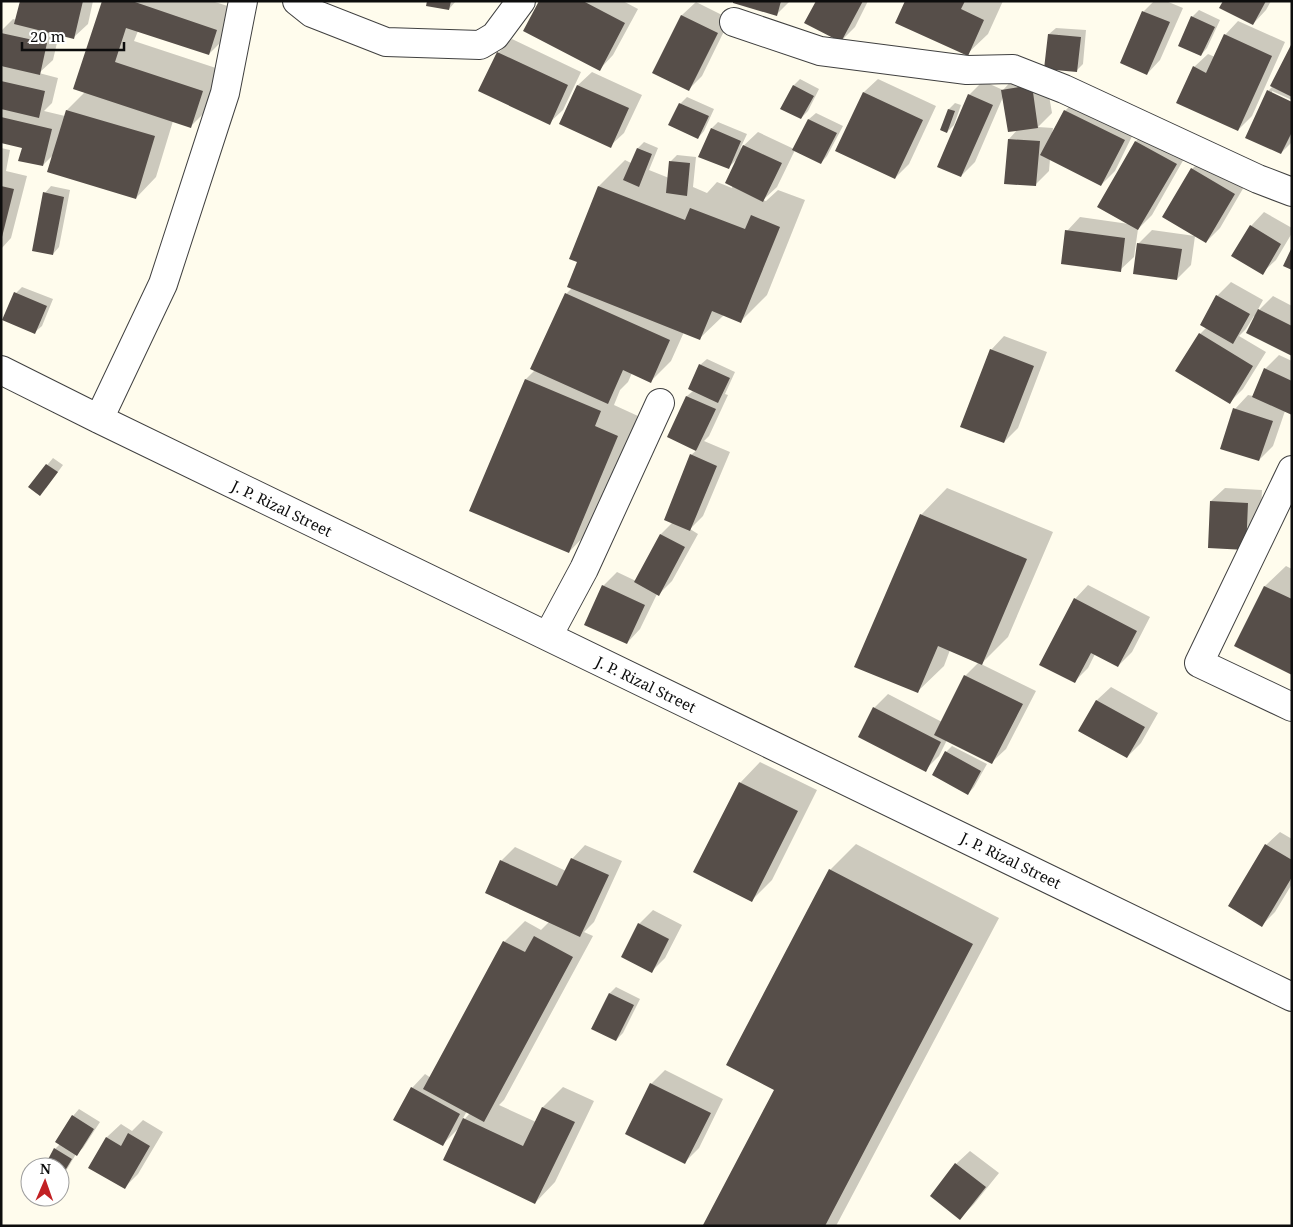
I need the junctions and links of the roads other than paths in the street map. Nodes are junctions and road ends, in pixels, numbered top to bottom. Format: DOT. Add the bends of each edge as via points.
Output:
graph roads {
  1 [pos="243,1"];
  2 [pos="297,1"];
  3 [pos="521,1"];
  4 [pos="734,22"];
  5 [pos="1292,192"];
  6 [pos="1,370"];
  7 [pos="660,403"];
  8 [pos="99,419"];
  9 [pos="1292,470"];
  10 [pos="548,636"];
  11 [pos="1292,707"];
  12 [pos="1292,997"];
  1 -- 8 [label="street" via="225,92 163,284"];
  2 -- 3 [label="street" via="312,13 386,42 480,45 495,36"];
  4 -- 5 [label="street" via="820,51 967,70 1013,69 1064,88 1258,180"];
  6 -- 8 [label="street, J. P. Rizal Street"];
  7 -- 10 [label="street" via="584,569"];
  8 -- 10 [label="street, J. P. Rizal Street"];
  9 -- 11 [label="street" via="1198,662"];
  10 -- 12 [label="street, J. P. Rizal Street"];
}
